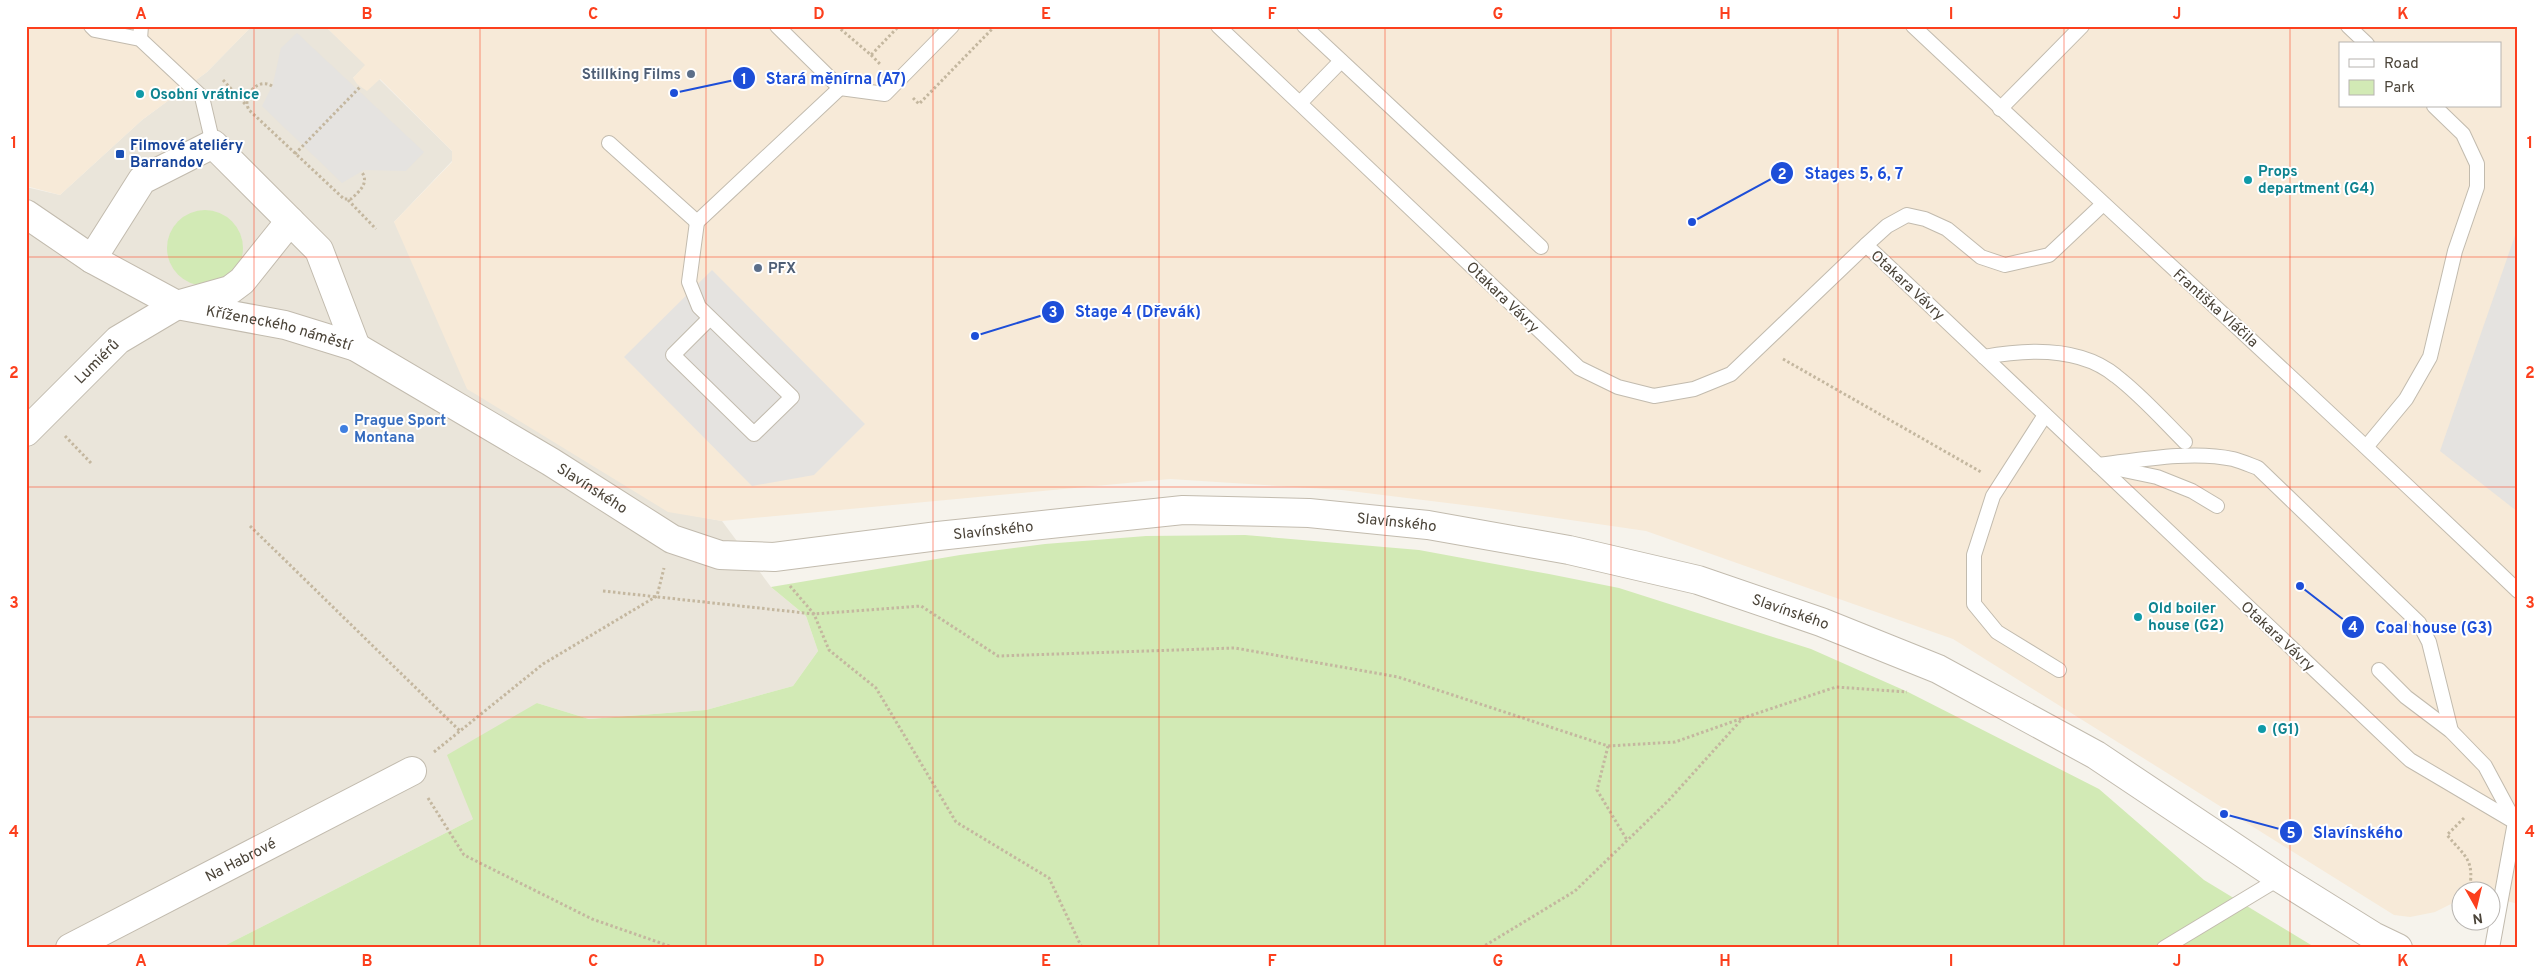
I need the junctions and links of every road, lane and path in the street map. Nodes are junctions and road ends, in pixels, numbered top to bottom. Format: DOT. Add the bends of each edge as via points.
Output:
graph roads {
  1 [pos="91,26"];
  2 [pos="776,26"];
  3 [pos="837,26"];
  4 [pos="900,26"];
  5 [pos="952,26"];
  6 [pos="995,26"];
  7 [pos="1218,26"];
  8 [pos="1304,26"];
  9 [pos="1913,26"];
  10 [pos="2082,26"];
  11 [pos="2348,26"];
  12 [pos="141,33"];
  13 [pos="2365,42"];
  14 [pos="1341,61"];
  15 [pos="223,80"];
  16 [pos="272,86"];
  17 [pos="360,87"];
  18 [pos="840,88"];
  19 [pos="1300,103"];
  20 [pos="919,104"];
  21 [pos="247,106"];
  22 [pos="2436,108"];
  23 [pos="2000,109"];
  24 [pos="609,143"];
  25 [pos="213,144"];
  26 [pos="295,154"];
  27 [pos="361,171"];
  28 [pos="347,200"];
  29 [pos="2102,204"];
  30 [pos="26,214"];
  31 [pos="290,221"];
  32 [pos="697,222"];
  33 [pos="376,229"];
  34 [pos="1866,245"];
  35 [pos="1541,247"];
  36 [pos="92,259"];
  37 [pos="177,306"];
  38 [pos="710,318"];
  39 [pos="1760,346"];
  40 [pos="356,347"];
  41 [pos="1984,357"];
  42 [pos="2045,414"];
  43 [pos="26,432"];
  44 [pos="62,434"];
  45 [pos="2185,442"];
  46 [pos="2367,446"];
  47 [pos="92,464"];
  48 [pos="2098,465"];
  49 [pos="2001,484"];
  50 [pos="2217,506"];
  51 [pos="250,526"];
  52 [pos="672,539"];
  53 [pos="603,591"];
  54 [pos="2518,591"];
  55 [pos="657,596"];
  56 [pos="814,614"];
  57 [pos="1938,669"];
  58 [pos="2059,670"];
  59 [pos="2379,670"];
  60 [pos="1743,718"];
  61 [pos="2452,730"];
  62 [pos="1608,746"];
  63 [pos="412,771"];
  64 [pos="2516,820"];
  65 [pos="1628,840"];
  66 [pos="2280,878"];
  67 [pos="2369,942"];
  68 [pos="70,948"];
  69 [pos="675,948"];
  70 [pos="1082,948"];
  71 [pos="1481,948"];
  72 [pos="2164,948"];
  73 [pos="2398,948"];
  74 [pos="2492,948"];
  1 -- 12 [label="lane" via="95,30"];
  2 -- 18 [label="lane"];
  3 -- 4 [label="path" via="871,55"];
  5 -- 18 [label="lane" via="885,94"];
  6 -- 20 [label="path"];
  7 -- 19 [label="lane, Otakara Vávry"];
  8 -- 14 [label="lane"];
  9 -- 23 [label="lane, Františka Vláčila"];
  10 -- 23 [label="lane"];
  11 -- 13 [label="lane"];
  12 -- 25 [label="lane" via="202,97"];
  14 -- 19 [label="lane"];
  14 -- 35 [label="lane"];
  15 -- 21 [label="path"];
  16 -- 21 [label="path" via="266,82 258,84 248,95"];
  17 -- 26 [label="path"];
  18 -- 32 [label="lane"];
  19 -- 39 [label="lane, Otakara Vávry" via="1579,368 1618,387 1654,396 1694,389 1731,374"];
  21 -- 26 [label="path"];
  22 -- 46 [label="lane" via="2463,134 2477,164 2477,187 2455,251 2430,357 2406,399"];
  23 -- 29 [label="lane, Františka Vláčila"];
  24 -- 32 [label="lane"];
  25 -- 31 [label="street, Kříženeckého náměstí"];
  25 -- 36 [label="street" via="142,180"];
  26 -- 28 [label="path"];
  27 -- 28 [label="path" via="365,184"];
  28 -- 33 [label="path"];
  29 -- 34 [label="lane" via="2048,255 2006,265 1981,257 1947,229 1907,215 1887,226"];
  29 -- 46 [label="lane, Františka Vláčila"];
  30 -- 36 [label="street, Kříženeckého náměstí"];
  31 -- 37 [label="street, Kříženeckého náměstí" via="236,286"];
  31 -- 40 [label="street, Kříženeckého náměstí" via="319,250"];
  32 -- 38 [label="lane" via="689,282 699,307"];
  34 -- 39 [label="lane, Otakara Vávry"];
  34 -- 41 [label="lane, Otakara Vávry"];
  36 -- 37 [label="street, Kříženeckého náměstí"];
  37 -- 40 [label="street, Kříženeckého náměstí" via="285,325"];
  37 -- 43 [label="street, Lumiérů" via="118,340"];
  38 -- 38 [label="lane" via="792,397 754,434 673,355"];
  39 -- 49 [label="path"];
  40 -- 52 [label="street, Slavínského" via="552,462"];
  41 -- 42 [label="lane, Otakara Vávry"];
  41 -- 45 [label="lane" via="2035,352 2060,353 2090,360 2116,375"];
  42 -- 48 [label="lane, Otakara Vávry"];
  42 -- 49 [label="lane"];
  44 -- 47 [label="path"];
  46 -- 54 [label="lane, Františka Vláčila"];
  48 -- 50 [label="lane" via="2157,477"];
  48 -- 61 [label="lane" via="2204,456 2233,459 2258,468 2419,623 2429,642"];
  48 -- 64 [label="lane, Otakara Vávry" via="2410,760"];
  49 -- 58 [label="lane" via="1993,496 1974,555 1974,604 1997,632"];
  51 -- 55 [label="path" via="460,731 543,664"];
  52 -- 55 [label="path"];
  52 -- 57 [label="street, Slavínského" via="720,555 774,557 1183,510 1309,513 1428,525 1569,550 1698,580 1821,622"];
  53 -- 55 [label="path"];
  55 -- 56 [label="path"];
  56 -- 62 [label="path" via="921,606 998,656 1235,648 1398,677"];
  56 -- 70 [label="path" via="829,650 876,688 956,822 1049,878"];
  57 -- 60 [label="path" via="1908,692 1836,687"];
  57 -- 66 [label="street, Slavínského" via="2096,755"];
  59 -- 61 [label="lane" via="2406,697"];
  60 -- 62 [label="path" via="1675,742"];
  60 -- 65 [label="path"];
  61 -- 64 [label="lane" via="2485,766"];
  62 -- 65 [label="path" via="1597,790"];
  63 -- 68 [label="street, Na Habrové"];
  63 -- 69 [label="path" via="464,855 592,919"];
  64 -- 74 [label="lane"];
  65 -- 71 [label="path" via="1575,891"];
  66 -- 67 [label="street, Slavínského"];
  66 -- 72 [label="lane"];
  67 -- 73 [label="street, Slavínského"];
}
